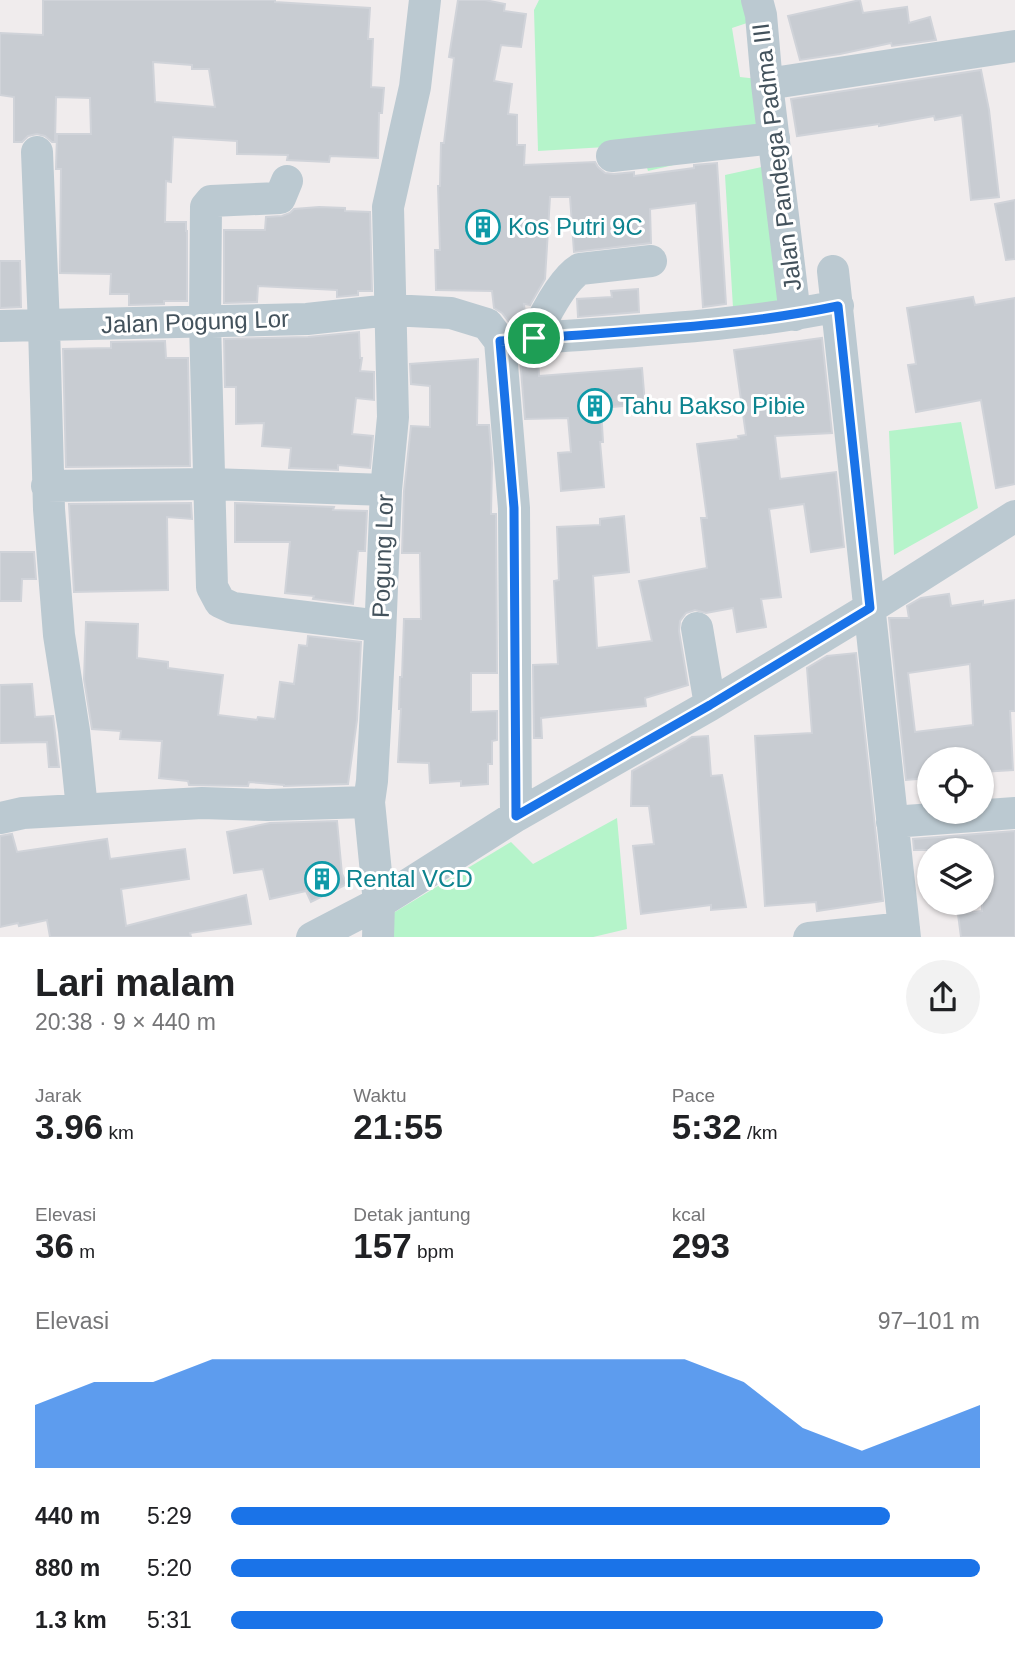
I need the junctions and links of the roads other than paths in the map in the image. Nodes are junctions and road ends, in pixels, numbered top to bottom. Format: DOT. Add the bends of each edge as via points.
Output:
graph roads {
  1 [pos="425,0"];
  2 [pos="757,0"];
  3 [pos="1015,46"];
  4 [pos="767,84"];
  5 [pos="774,138"];
  6 [pos="37,152"];
  7 [pos="612,156"];
  8 [pos="286,181"];
  9 [pos="651,261"];
  10 [pos="833,271"];
  11 [pos="838,306"];
  12 [pos="390,310"];
  13 [pos="795,315"];
  14 [pos="205,322"];
  15 [pos="0,326"];
  16 [pos="44,326"];
  17 [pos="534,338"];
  18 [pos="500,341"];
  19 [pos="210,484"];
  20 [pos="47,486"];
  21 [pos="386,490"];
  22 [pos="1015,516"];
  23 [pos="870,608"];
  24 [pos="380,626"];
  25 [pos="697,628"];
  26 [pos="710,705"];
  27 [pos="369,802"];
  28 [pos="82,809"];
  29 [pos="1015,813"];
  30 [pos="516,816"];
  31 [pos="0,818"];
  32 [pos="892,822"];
  33 [pos="379,903"];
  34 [pos="904,933"];
  35 [pos="312,937"];
  36 [pos="378,937"];
  37 [pos="809,937"];
  1 -- 12 [label="street, Pogung Lor" via="415,87 388,207"];
  2 -- 4 [label="street, Jalan Pandega Padma III"];
  3 -- 4 [label="street"];
  4 -- 5 [label="street, Jalan Pandega Padma III"];
  5 -- 7 [label="street"];
  5 -- 13 [label="street, Jalan Pandega Padma III"];
  6 -- 16 [label="street"];
  8 -- 14 [label="street" via="280,198 211,201 206,207"];
  9 -- 17 [label="street" via="580,269 572,274"];
  10 -- 11 [label="street"];
  11 -- 13 [label="street"];
  11 -- 23 [label="street"];
  12 -- 14 [label="street, Jalan Pogung Lor" via="307,319"];
  12 -- 18 [label="street" via="451,313 488,324"];
  12 -- 21 [label="street, Pogung Lor" via="393,417"];
  13 -- 17 [label="street"];
  14 -- 16 [label="street, Jalan Pogung Lor"];
  14 -- 19 [label="street"];
  15 -- 16 [label="street, Jalan Pogung Lor"];
  16 -- 20 [label="street"];
  17 -- 18 [label="street"];
  18 -- 30 [label="street" via="514,508"];
  19 -- 20 [label="street"];
  19 -- 21 [label="street"];
  19 -- 24 [label="street" via="212,587 220,602 233,608"];
  20 -- 28 [label="street" via="59,635"];
  21 -- 24 [label="street, Pogung Lor"];
  22 -- 23 [label="street"];
  23 -- 26 [label="street"];
  23 -- 32 [label="street"];
  24 -- 27 [label="street, Pogung Lor"];
  25 -- 26 [label="street"];
  26 -- 30 [label="street"];
  27 -- 28 [label="street"];
  27 -- 33 [label="street, Pogung Lor"];
  28 -- 31 [label="street"];
  29 -- 32 [label="street"];
  30 -- 33 [label="street"];
  32 -- 34 [label="street"];
  33 -- 35 [label="street"];
  33 -- 36 [label="street, Pogung Lor"];
  34 -- 37 [label="street"];
}
